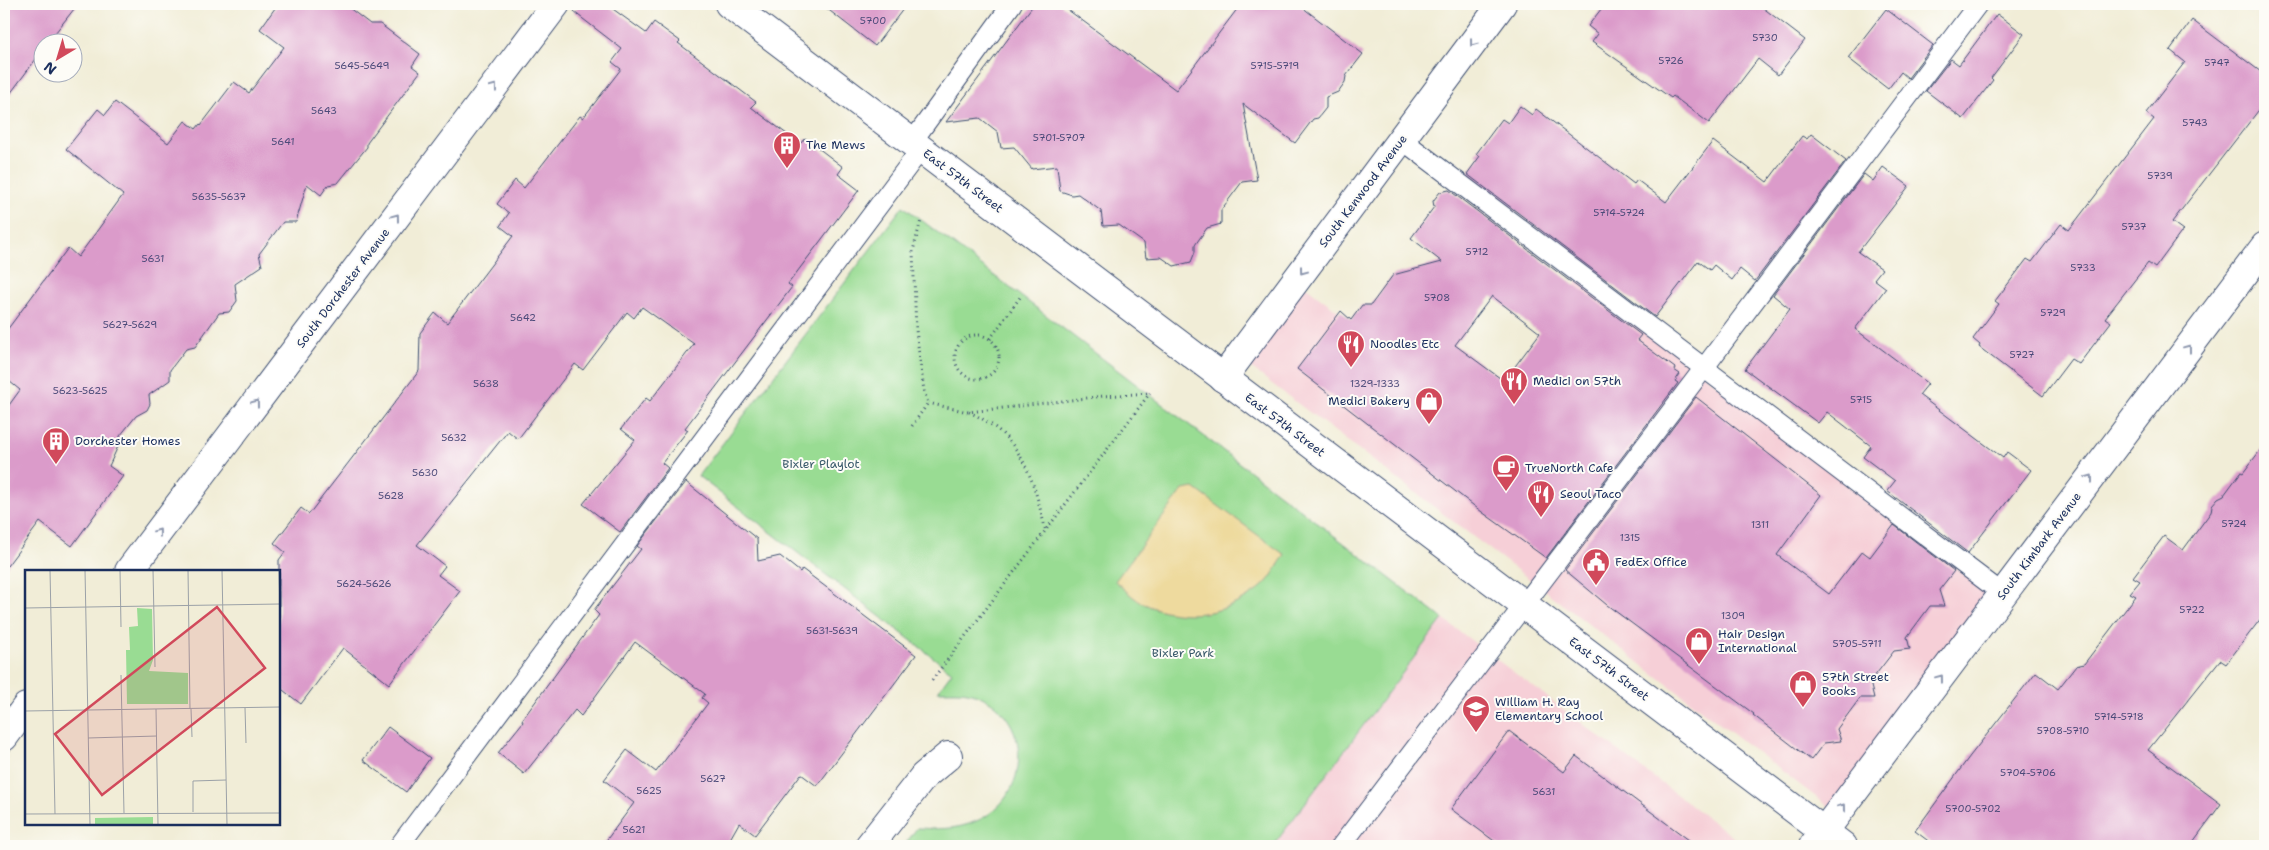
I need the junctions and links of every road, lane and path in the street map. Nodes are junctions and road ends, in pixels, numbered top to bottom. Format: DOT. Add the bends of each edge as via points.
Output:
graph roads {
  1 [pos="556,4"];
  2 [pos="729,4"];
  3 [pos="1012,4"];
  4 [pos="1502,4"];
  5 [pos="1978,4"];
  6 [pos="1401,139"];
  7 [pos="916,145"];
  8 [pos="921,220"];
  9 [pos="2265,246"];
  10 [pos="1021,296"];
  11 [pos="990,339"];
  12 [pos="1704,368"];
  13 [pos="1223,378"];
  14 [pos="928,403"];
  15 [pos="968,412"];
  16 [pos="912,426"];
  17 [pos="1046,532"];
  18 [pos="130,570"];
  19 [pos="2003,594"];
  20 [pos="1524,606"];
  21 [pos="932,680"];
  22 [pos="25,708"];
  23 [pos="4,737"];
  24 [pos="948,756"];
  25 [pos="1826,842"];
  26 [pos="399,846"];
  27 [pos="869,846"];
  28 [pos="1341,846"];
  18 -- 1 [label="street, South Dorchester Avenue, one-way"];
  2 -- 7 [label="street, East 57th Street"];
  3 -- 7 [label="lane"];
  4 -- 6 [label="street, South Kenwood Avenue, one-way"];
  5 -- 12 [label="lane"];
  6 -- 12 [label="lane"];
  6 -- 13 [label="street, South Kenwood Avenue, one-way"];
  7 -- 13 [label="street, East 57th Street"];
  7 -- 26 [label="lane"];
  8 -- 14 [label="path" via="913,252 916,330"];
  19 -- 9 [label="street, South Kimbark Avenue, one-way"];
  10 -- 11 [label="path"];
  11 -- 11 [label="path" via="998,351 998,366 987,377 966,376 956,366 958,344 969,335 984,335"];
  12 -- 19 [label="lane"];
  12 -- 20 [label="lane"];
  13 -- 20 [label="street, East 57th Street"];
  14 -- 15 [label="path"];
  14 -- 16 [label="path"];
  15 -- 17 [label="path" via="994,427 1021,457 1035,484"];
  15 -- 17 [label="path" via="1104,396 1150,394"];
  17 -- 21 [label="path"];
  25 -- 19 [label="street, South Kimbark Avenue, one-way"];
  20 -- 25 [label="street, East 57th Street"];
  20 -- 28 [label="lane"];
  22 -- 23 [label="street"];
  24 -- 27 [label="street" via="924,776"];
}
